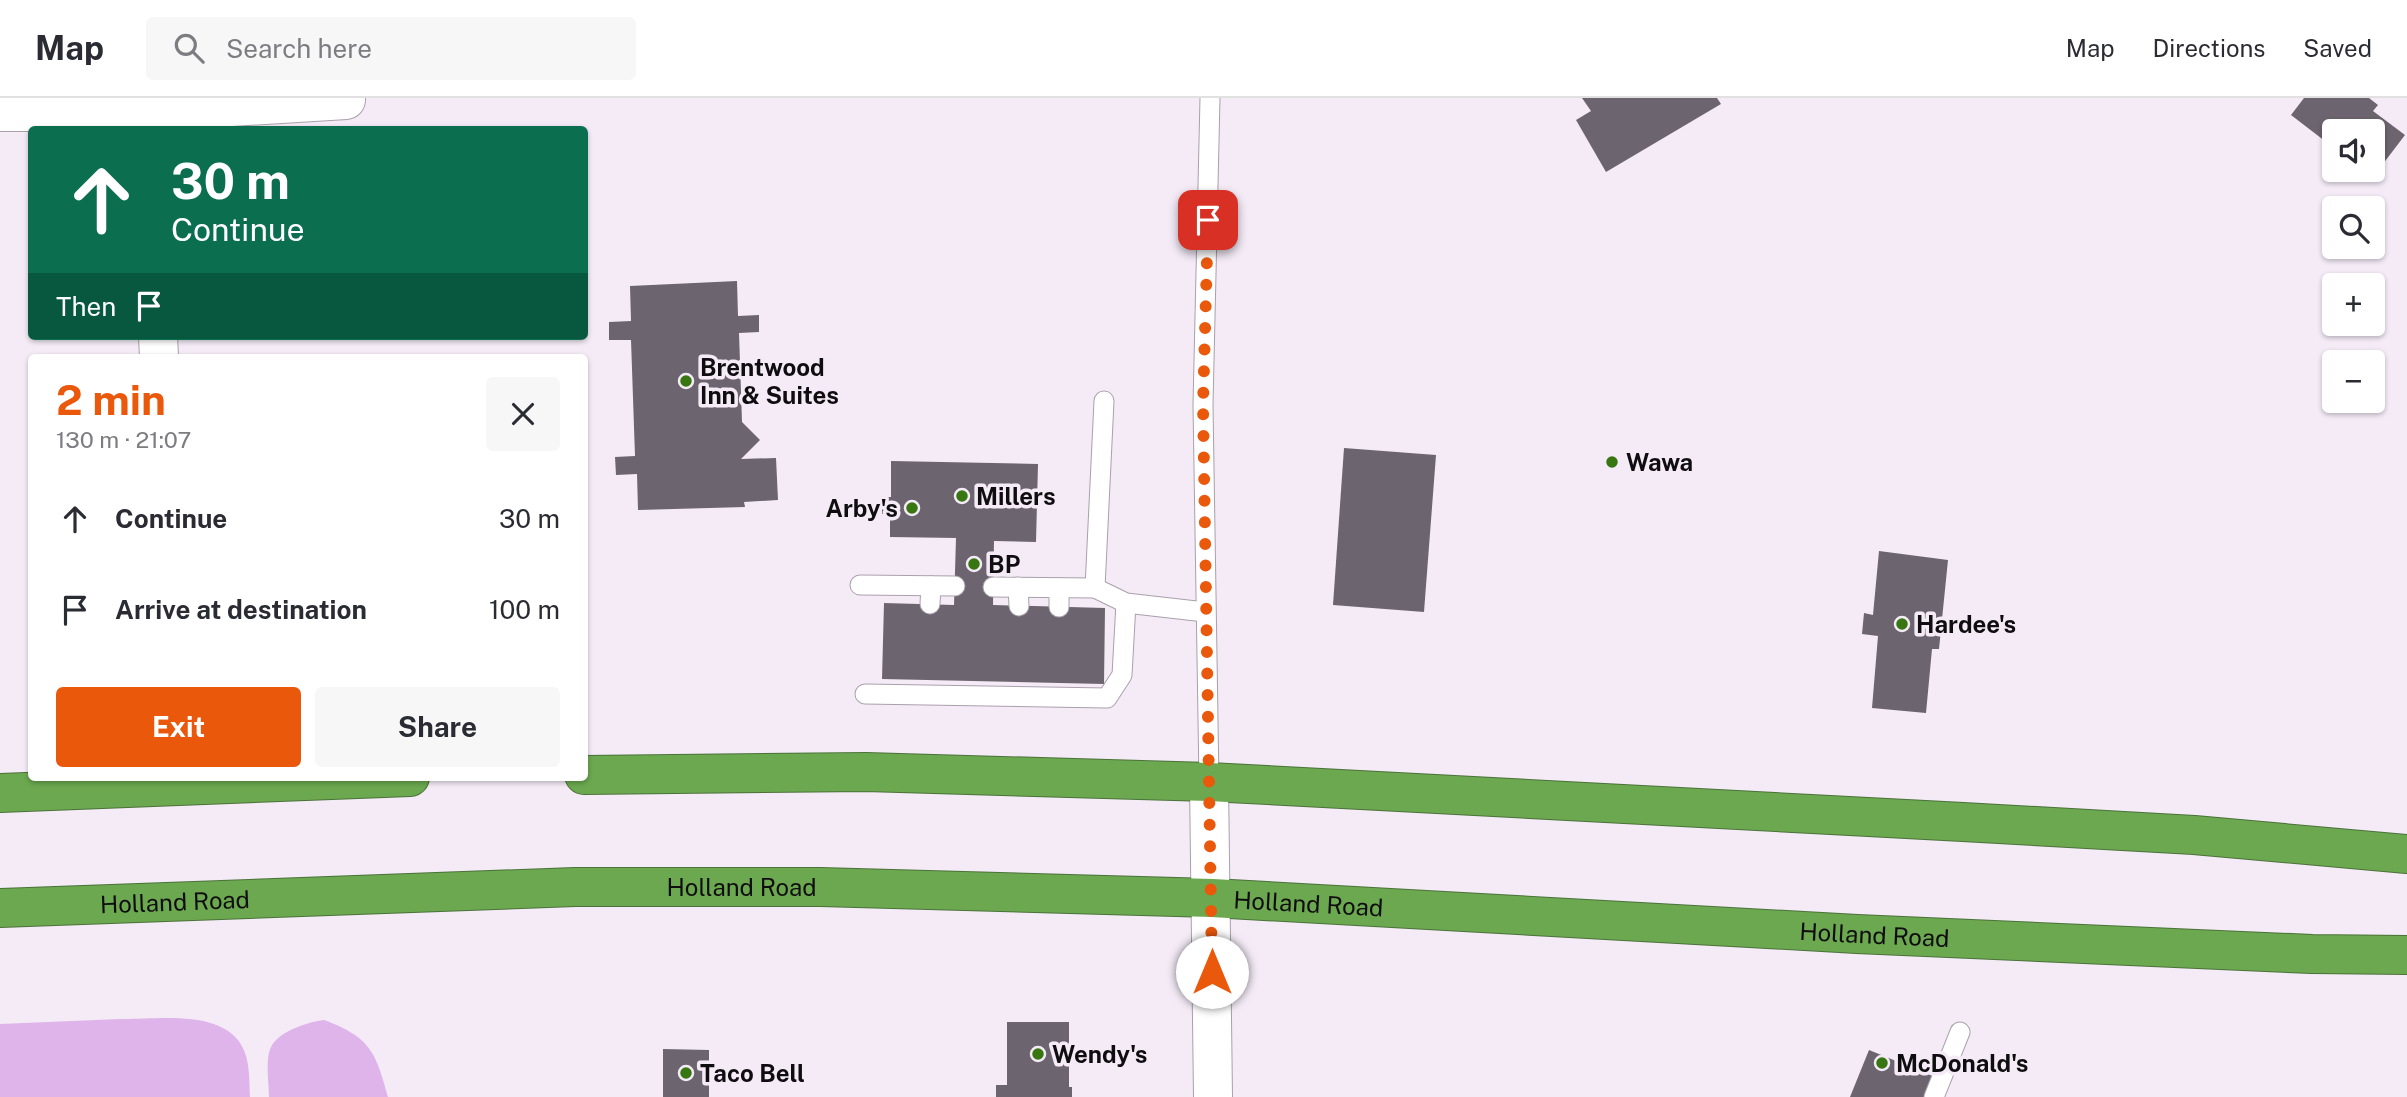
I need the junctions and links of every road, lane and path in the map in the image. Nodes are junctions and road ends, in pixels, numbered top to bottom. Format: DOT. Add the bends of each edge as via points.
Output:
graph roads {
  1 [pos="1210,98"];
  2 [pos="346,100"];
  3 [pos="0,112"];
  4 [pos="152,121"];
  5 [pos="1104,401"];
  6 [pos="860,585"];
  7 [pos="955,586"];
  8 [pos="993,587"];
  9 [pos="1095,588"];
  10 [pos="1126,603"];
  11 [pos="1205,612"];
  12 [pos="866,694"];
  13 [pos="588,775"];
  14 [pos="171,781"];
  15 [pos="1209,782"];
  16 [pos="0,793"];
  17 [pos="2407,854"];
  18 [pos="1212,898"];
  19 [pos="0,908"];
  20 [pos="2406,956"];
  21 [pos="1960,1032"];
  22 [pos="1213,1097"];
  23 [pos="1934,1097"];
  1 -- 11 [label="lane" via="1203,405"];
  2 -- 4 [label="street"];
  3 -- 4 [label="street"];
  5 -- 9 [label="lane"];
  6 -- 7 [label="lane" via="930,595"];
  8 -- 9 [label="lane" via="1018,596 1059,597"];
  9 -- 10 [label="lane"];
  10 -- 11 [label="lane"];
  10 -- 12 [label="lane" via="1122,675 1107,698 1057,691 927,687"];
  11 -- 15 [label="lane"];
  13 -- 15 [label="highway" via="866,772"];
  14 -- 16 [label="highway"];
  15 -- 17 [label="highway" via="2194,835"];
  15 -- 18 [label="street"];
  18 -- 19 [label="highway, Holland Road" via="820,887 575,887"];
  18 -- 20 [label="highway, Holland Road" via="1857,934"];
  18 -- 22 [label="street"];
  21 -- 23 [label="lane"];
}
